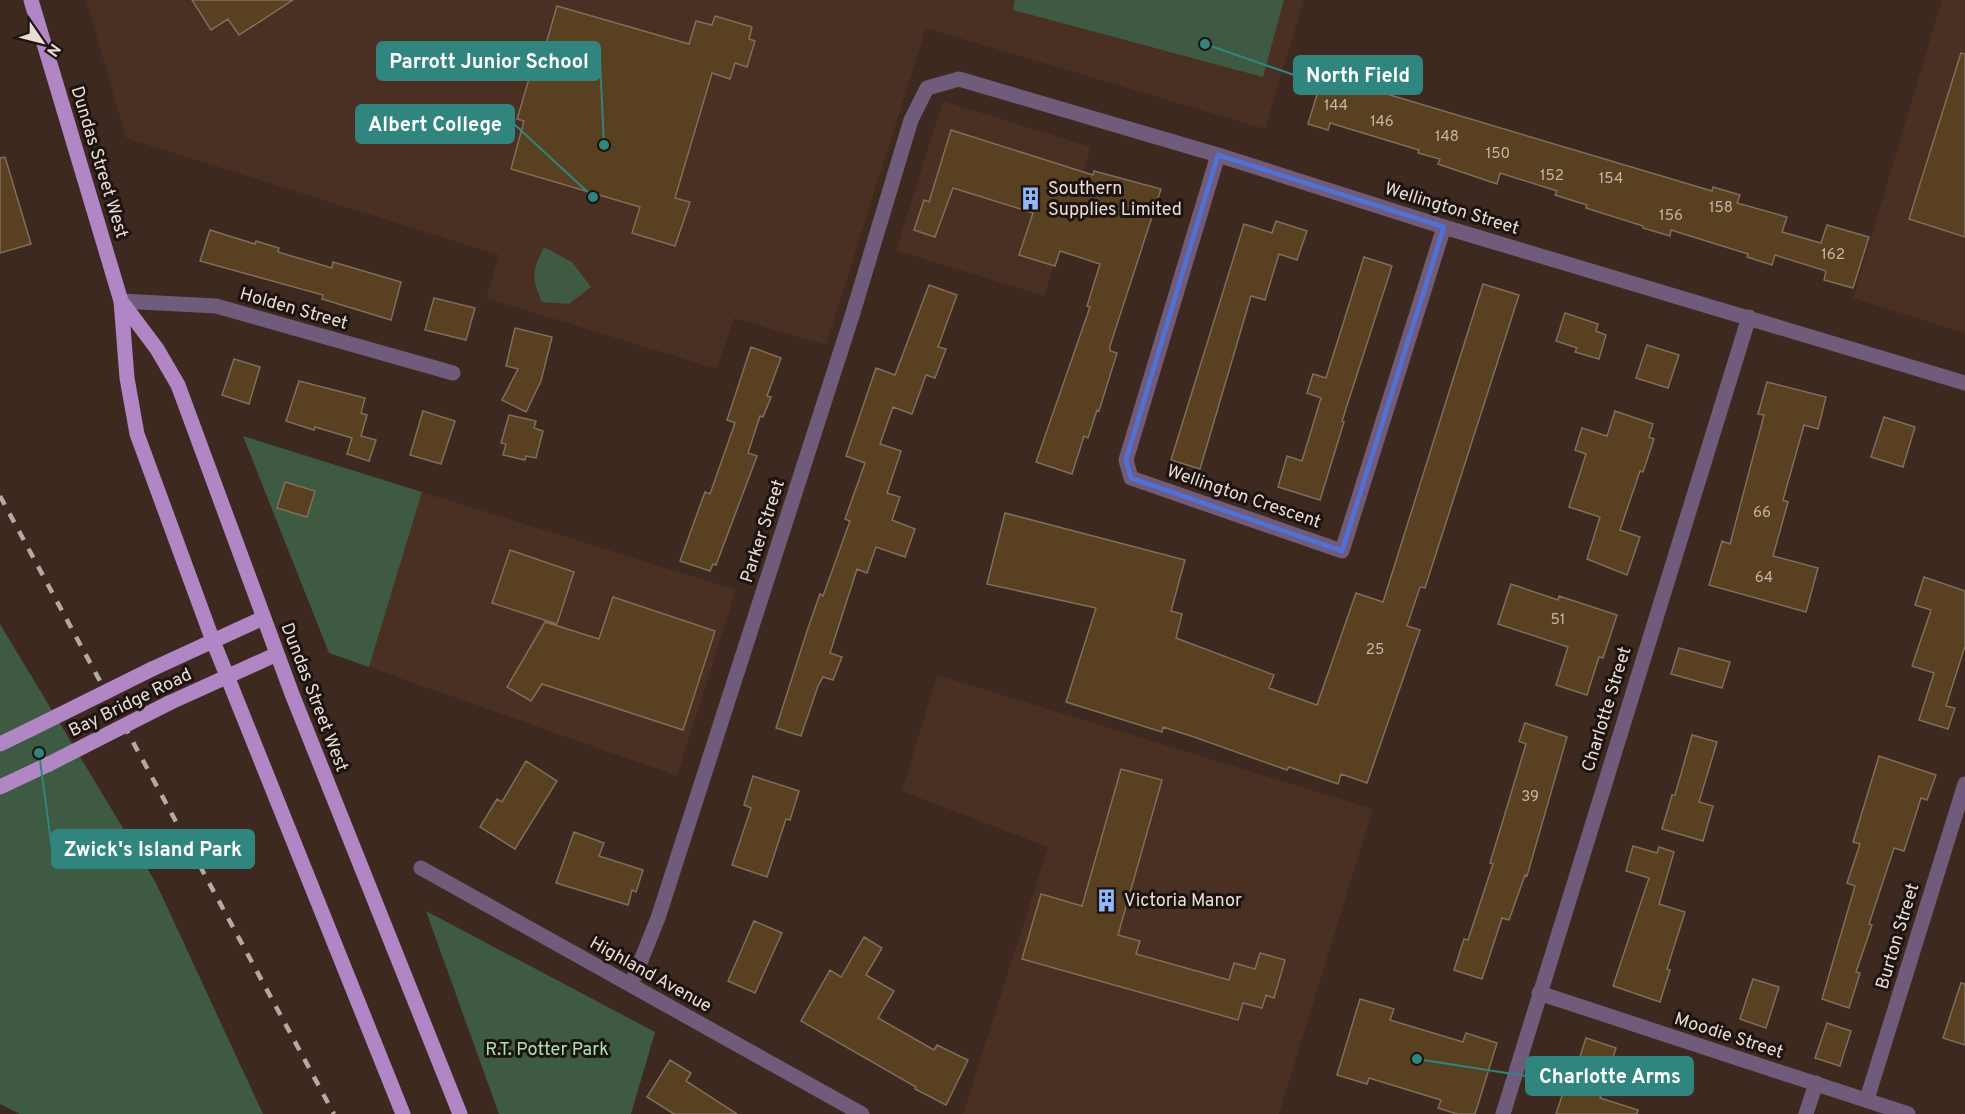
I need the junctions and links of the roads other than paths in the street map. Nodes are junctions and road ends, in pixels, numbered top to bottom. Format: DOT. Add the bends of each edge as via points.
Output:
graph roads {
  1 [pos="31,0"];
  2 [pos="927,88"];
  3 [pos="1218,155"];
  4 [pos="1444,227"];
  5 [pos="122,301"];
  6 [pos="1749,317"];
  7 [pos="453,373"];
  8 [pos="1965,384"];
  9 [pos="263,618"];
  10 [pos="213,641"];
  11 [pos="277,654"];
  12 [pos="228,676"];
  13 [pos="0,744"];
  14 [pos="1965,784"];
  15 [pos="0,787"];
  16 [pos="421,868"];
  17 [pos="631,985"];
  18 [pos="1539,993"];
  19 [pos="1816,1083"];
  20 [pos="1867,1099"];
  21 [pos="403,1114"];
  22 [pos="460,1114"];
  23 [pos="862,1114"];
  24 [pos="1503,1114"];
  25 [pos="1806,1114"];
  26 [pos="1908,1114"];
  1 -- 5 [label="main road, Dundas Street West"];
  2 -- 3 [label="street, Wellington Street" via="959,79"];
  2 -- 17 [label="street, Parker Street" via="911,120 658,918"];
  3 -- 4 [label="street, Wellington Street"];
  3 -- 4 [label="street, Wellington Crescent" via="1126,460 1131,478 1342,551"];
  4 -- 6 [label="street, Wellington Street"];
  5 -- 7 [label="street, Holden Street" via="216,306"];
  5 -- 9 [label="main road, Dundas Street West" via="178,385"];
  5 -- 10 [label="main road, Dundas Street West" via="127,378 137,434"];
  6 -- 8 [label="street, Wellington Street"];
  6 -- 18 [label="street, Charlotte Street"];
  9 -- 10 [label="main road, Bay Bridge Road"];
  9 -- 11 [label="main road, Dundas Street West"];
  10 -- 12 [label="main road, Dundas Street West"];
  10 -- 13 [label="main road, Bay Bridge Road, bridge"];
  11 -- 12 [label="main road, Bay Bridge Road"];
  11 -- 22 [label="main road, Dundas Street West"];
  12 -- 15 [label="main road, Bay Bridge Road, bridge"];
  12 -- 21 [label="main road, Dundas Street West"];
  14 -- 20 [label="street, Burton Street"];
  16 -- 17 [label="street, Highland Avenue"];
  17 -- 23 [label="street, Highland Avenue"];
  18 -- 19 [label="street, Moodie Street"];
  18 -- 24 [label="street, Charlotte Street"];
  19 -- 20 [label="street, Moodie Street"];
  19 -- 25 [label="street"];
  20 -- 26 [label="street, Moodie Street"];
}
